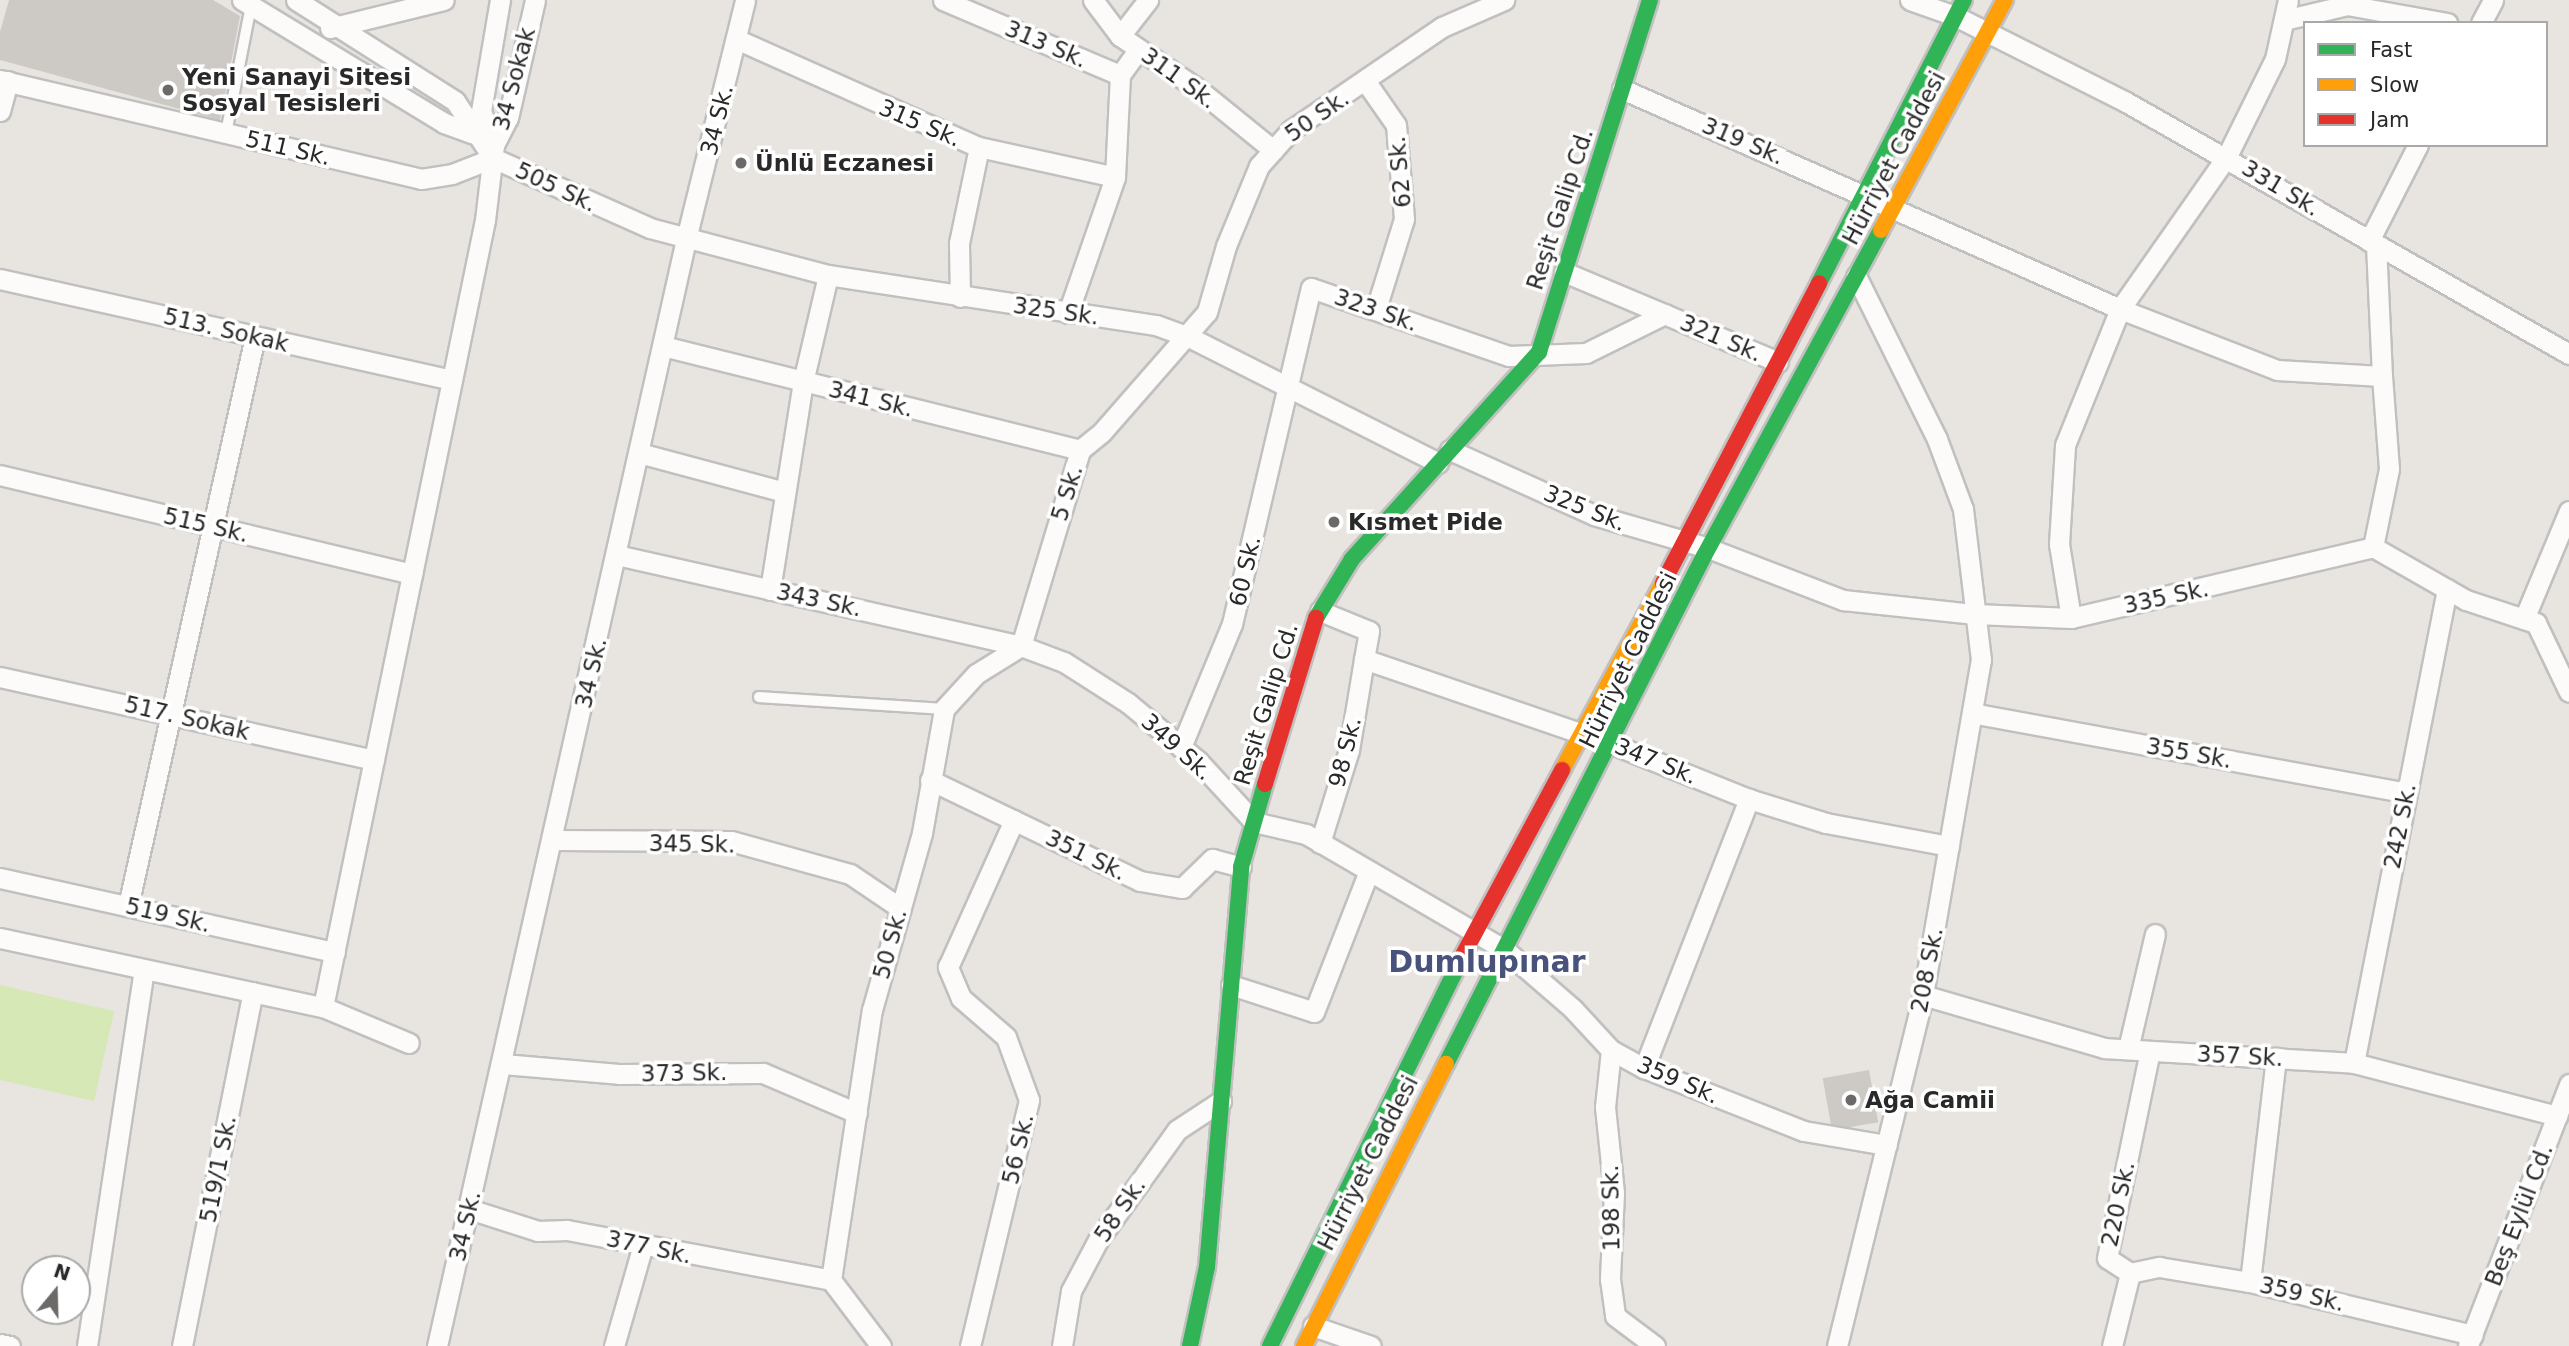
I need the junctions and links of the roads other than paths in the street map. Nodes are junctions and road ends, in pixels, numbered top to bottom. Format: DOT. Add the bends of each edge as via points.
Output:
graph roads {
  1 [pos="296,0"];
  2 [pos="444,0"];
  3 [pos="500,0"];
  4 [pos="535,0"];
  5 [pos="745,0"];
  6 [pos="943,0"];
  7 [pos="1093,0"];
  8 [pos="1148,0"];
  9 [pos="1504,0"];
  10 [pos="1650,0"];
  11 [pos="1910,0"];
  12 [pos="2005,0"];
  13 [pos="2288,0"];
  14 [pos="2493,0"];
  15 [pos="246,3"];
  16 [pos="1960,8"];
  17 [pos="2284,20"];
  18 [pos="2436,21"];
  19 [pos="2482,21"];
  20 [pos="337,25"];
  21 [pos="1987,33"];
  22 [pos="1120,36"];
  23 [pos="305,38"];
  24 [pos="736,39"];
  25 [pos="1139,50"];
  26 [pos="1120,75"];
  27 [pos="4,80"];
  28 [pos="1366,82"];
  29 [pos="1622,89"];
  30 [pos="0,111"];
  31 [pos="226,133"];
  32 [pos="472,133"];
  33 [pos="979,147"];
  34 [pos="2417,147"];
  35 [pos="1273,150"];
  36 [pos="494,151"];
  37 [pos="2227,156"];
  38 [pos="1115,177"];
  39 [pos="1865,192"];
  40 [pos="1893,206"];
  41 [pos="650,228"];
  42 [pos="686,239"];
  43 [pos="2373,243"];
  44 [pos="1564,271"];
  45 [pos="828,275"];
  46 [pos="1856,276"];
  47 [pos="0,279"];
  48 [pos="960,297"];
  49 [pos="1376,309"];
  50 [pos="2120,309"];
  51 [pos="1068,313"];
  52 [pos="1665,314"];
  53 [pos="255,337"];
  54 [pos="1189,337"];
  55 [pos="663,346"];
  56 [pos="1539,352"];
  57 [pos="2569,354"];
  58 [pos="1778,362"];
  59 [pos="2382,376"];
  60 [pos="452,380"];
  61 [pos="803,382"];
  62 [pos="1287,388"];
  63 [pos="1080,450"];
  64 [pos="639,453"];
  65 [pos="1444,457"];
  66 [pos="0,475"];
  67 [pos="785,492"];
  68 [pos="2569,511"];
  69 [pos="216,527"];
  70 [pos="1684,544"];
  71 [pos="2374,547"];
  72 [pos="1708,548"];
  73 [pos="617,555"];
  74 [pos="412,574"];
  75 [pos="2446,589"];
  76 [pos="770,590"];
  77 [pos="1320,611"];
  78 [pos="1975,614"];
  79 [pos="2071,618"];
  80 [pos="2524,619"];
  81 [pos="1021,646"];
  82 [pos="1364,659"];
  83 [pos="0,677"];
  84 [pos="2569,692"];
  85 [pos="759,697"];
  86 [pos="944,709"];
  87 [pos="1972,713"];
  88 [pos="171,715"];
  89 [pos="1580,733"];
  90 [pos="1612,744"];
  91 [pos="1181,747"];
  92 [pos="374,760"];
  93 [pos="930,780"];
  94 [pos="2407,793"];
  95 [pos="1749,799"];
  96 [pos="1014,820"];
  97 [pos="1254,822"];
  98 [pos="554,840"];
  99 [pos="1320,843"];
  100 [pos="1949,846"];
  101 [pos="1241,867"];
  102 [pos="1369,871"];
  103 [pos="0,878"];
  104 [pos="128,906"];
  105 [pos="899,907"];
  106 [pos="1475,931"];
  107 [pos="2155,934"];
  108 [pos="0,938"];
  109 [pos="1505,950"];
  110 [pos="335,952"];
  111 [pos="144,969"];
  112 [pos="1231,985"];
  113 [pos="253,992"];
  114 [pos="1923,995"];
  115 [pos="323,1007"];
  116 [pos="409,1043"];
  117 [pos="1611,1049"];
  118 [pos="2128,1049"];
  119 [pos="2150,1051"];
  120 [pos="2276,1058"];
  121 [pos="2354,1063"];
  122 [pos="503,1064"];
  123 [pos="1644,1068"];
  124 [pos="2565,1099"];
  125 [pos="1221,1101"];
  126 [pos="857,1113"];
  127 [pos="1887,1145"];
  128 [pos="469,1209"];
  129 [pos="643,1245"];
  130 [pos="2130,1273"];
  131 [pos="831,1280"];
  132 [pos="2250,1282"];
  133 [pos="1313,1326"];
  134 [pos="2470,1340"];
  135 [pos="0,1344"];
  136 [pos="10,1346"];
  137 [pos="87,1346"];
  138 [pos="182,1346"];
  139 [pos="437,1346"];
  140 [pos="614,1346"];
  141 [pos="881,1346"];
  142 [pos="970,1346"];
  143 [pos="1062,1346"];
  144 [pos="1190,1346"];
  145 [pos="1269,1346"];
  146 [pos="1304,1346"];
  147 [pos="1371,1346"];
  148 [pos="1655,1346"];
  149 [pos="1837,1346"];
  150 [pos="2112,1346"];
  1 -- 20 [label="street, 505 Sk."];
  2 -- 20 [label="street"];
  3 -- 36 [label="street" via="481,111"];
  4 -- 36 [label="street, 34 Sokak" via="508,118"];
  5 -- 24 [label="street, 34 Sk."];
  6 -- 26 [label="street, 313 Sk."];
  7 -- 22 [label="street, 311 Sk."];
  8 -- 22 [label="street"];
  9 -- 28 [label="street, 50 Sk." via="1442,27"];
  10 -- 29 [label="main road, Reşit Galip Cd."];
  11 -- 16 [label="street, 331 Sk."];
  12 -- 21 [label="main road, Hürriyet Caddesi"];
  13 -- 17 [label="street"];
  14 -- 19 [label="street"];
  15 -- 23 [label="street, 505 Sk."];
  15 -- 31 [label="lane"];
  16 -- 21 [label="street, 331 Sk."];
  16 -- 39 [label="main road, Hürriyet Caddesi"];
  17 -- 18 [label="street" via="2347,5"];
  17 -- 37 [label="street" via="2275,59"];
  20 -- 23 [label="street"];
  20 -- 32 [label="street, 505 Sk." via="455,101"];
  21 -- 37 [label="street, 331 Sk."];
  21 -- 40 [label="main road, Hürriyet Caddesi"];
  22 -- 25 [label="street, 311 Sk."];
  23 -- 32 [label="street, 505 Sk." via="444,123"];
  24 -- 33 [label="street, 315 Sk."];
  24 -- 42 [label="street, 34 Sk."];
  25 -- 26 [label="street"];
  25 -- 35 [label="street, 311 Sk."];
  26 -- 38 [label="street"];
  27 -- 30 [label="street"];
  27 -- 31 [label="street, 511 Sk."];
  28 -- 35 [label="street, 50 Sk." via="1291,130"];
  28 -- 49 [label="street, 62 Sk." via="1396,125 1404,219"];
  29 -- 39 [label="street, 319 Sk."];
  29 -- 44 [label="main road, Reşit Galip Cd."];
  31 -- 36 [label="street, 511 Sk." via="421,179 452,174"];
  32 -- 36 [label="street, 505 Sk."];
  33 -- 38 [label="street, 315 Sk."];
  33 -- 48 [label="street" via="959,243"];
  34 -- 43 [label="street"];
  35 -- 54 [label="street, 50 Sk." via="1259,166 1226,246 1207,312"];
  36 -- 41 [label="street, 505 Sk."];
  36 -- 60 [label="street" via="485,220"];
  37 -- 43 [label="street, 331 Sk."];
  37 -- 50 [label="street"];
  38 -- 51 [label="street"];
  39 -- 40 [label="street, 319 Sk."];
  39 -- 58 [label="main road, Hürriyet Caddesi"];
  40 -- 46 [label="main road, Hürriyet Caddesi"];
  40 -- 50 [label="street, 319 Sk."];
  41 -- 42 [label="street, 325 Sk."];
  42 -- 45 [label="street, 325 Sk."];
  42 -- 55 [label="street, 34 Sk."];
  43 -- 57 [label="street, 331 Sk."];
  43 -- 59 [label="street"];
  44 -- 52 [label="street, 321 Sk."];
  44 -- 56 [label="main road, Reşit Galip Cd."];
  45 -- 48 [label="street, 325 Sk."];
  45 -- 61 [label="street"];
  46 -- 72 [label="main road, Hürriyet Caddesi"];
  46 -- 78 [label="street, 208 Sk." via="1942,451 1963,509"];
  47 -- 53 [label="street, 513. Sokak"];
  48 -- 51 [label="street, 325 Sk."];
  49 -- 56 [label="street, 323 Sk." via="1509,356"];
  49 -- 62 [label="street, 323 Sk." via="1311,288"];
  50 -- 59 [label="street, 319 Sk." via="2277,370"];
  50 -- 79 [label="street" via="2065,445 2059,544"];
  51 -- 54 [label="street, 325 Sk." via="1156,326"];
  52 -- 56 [label="street, 321 Sk." via="1586,353"];
  52 -- 58 [label="street, 321 Sk."];
  53 -- 60 [label="street, 513. Sokak"];
  53 -- 69 [label="street"];
  54 -- 62 [label="street, 325 Sk."];
  54 -- 63 [label="street, 5 Sk."];
  55 -- 61 [label="street, 341 Sk."];
  55 -- 64 [label="street, 34 Sk."];
  56 -- 65 [label="main road, Reşit Galip Cd."];
  58 -- 70 [label="main road, Hürriyet Caddesi"];
  59 -- 71 [label="street" via="2389,469"];
  60 -- 74 [label="street"];
  61 -- 63 [label="street, 341 Sk."];
  61 -- 67 [label="street"];
  62 -- 65 [label="street, 325 Sk."];
  62 -- 91 [label="street, 60 Sk." via="1232,624"];
  63 -- 81 [label="street, 5 Sk."];
  64 -- 67 [label="street"];
  64 -- 73 [label="street, 34 Sk."];
  65 -- 70 [label="street, 325 Sk."];
  65 -- 77 [label="main road, Reşit Galip Cd." via="1352,559"];
  66 -- 69 [label="street, 515 Sk."];
  67 -- 76 [label="street"];
  68 -- 80 [label="street"];
  69 -- 74 [label="street, 515 Sk."];
  69 -- 88 [label="street"];
  70 -- 72 [label="street, 325 Sk."];
  70 -- 89 [label="main road, Hürriyet Caddesi"];
  71 -- 75 [label="street"];
  71 -- 79 [label="street, 335 Sk."];
  72 -- 78 [label="street, 335 Sk." via="1843,600"];
  72 -- 90 [label="main road, Hürriyet Caddesi"];
  73 -- 76 [label="street, 343 Sk."];
  73 -- 98 [label="street, 34 Sk."];
  74 -- 92 [label="street"];
  75 -- 80 [label="street"];
  75 -- 94 [label="street, 242 Sk."];
  76 -- 81 [label="street, 343 Sk."];
  77 -- 82 [label="street" via="1369,631"];
  77 -- 97 [label="main road, Reşit Galip Cd." via="1311,625"];
  78 -- 79 [label="street, 335 Sk."];
  78 -- 87 [label="street, 208 Sk." via="1981,660"];
  80 -- 84 [label="street" via="2536,623"];
  81 -- 86 [label="street" via="976,674"];
  81 -- 91 [label="street, 349 Sk." via="1064,662 1128,703"];
  82 -- 89 [label="street, 347 Sk."];
  82 -- 99 [label="street, 98 Sk." via="1349,750"];
  83 -- 88 [label="street, 517. Sokak"];
  85 -- 86 [label="lane"];
  86 -- 93 [label="street, 50 Sk."];
  87 -- 94 [label="street, 355 Sk."];
  87 -- 100 [label="street, 208 Sk."];
  88 -- 92 [label="street, 517. Sokak"];
  88 -- 104 [label="street"];
  89 -- 90 [label="street, 347 Sk."];
  89 -- 106 [label="main road, Hürriyet Caddesi"];
  90 -- 95 [label="street, 347 Sk."];
  90 -- 109 [label="main road, Hürriyet Caddesi"];
  91 -- 97 [label="street, 349 Sk."];
  92 -- 110 [label="street"];
  93 -- 96 [label="street, 351 Sk."];
  93 -- 105 [label="street, 50 Sk." via="922,834"];
  94 -- 121 [label="street, 242 Sk."];
  95 -- 100 [label="street, 347 Sk." via="1826,823"];
  95 -- 123 [label="street"];
  96 -- 101 [label="street, 351 Sk." via="1140,881 1182,888 1212,859"];
  96 -- 142 [label="street, 56 Sk." via="948,967 961,999 1006,1037 1029,1100 1022,1144 985,1268"];
  97 -- 99 [label="street" via="1306,834"];
  97 -- 101 [label="main road, Reşit Galip Cd."];
  98 -- 105 [label="street, 345 Sk." via="731,841 850,874"];
  98 -- 122 [label="street, 34 Sk."];
  99 -- 102 [label="street"];
  100 -- 114 [label="street, 208 Sk."];
  101 -- 112 [label="main road, Reşit Galip Cd."];
  102 -- 106 [label="street"];
  102 -- 112 [label="street" via="1314,1012"];
  103 -- 104 [label="street, 519 Sk."];
  104 -- 110 [label="street, 519 Sk."];
  105 -- 126 [label="street, 50 Sk." via="872,1010"];
  106 -- 109 [label="street, 359 Sk."];
  106 -- 145 [label="main road, Hürriyet Caddesi"];
  107 -- 118 [label="street"];
  108 -- 111 [label="street"];
  109 -- 117 [label="street, 359 Sk."];
  109 -- 133 [label="main road, Hürriyet Caddesi"];
  110 -- 115 [label="street"];
  111 -- 113 [label="street"];
  111 -- 137 [label="street"];
  112 -- 125 [label="main road, Reşit Galip Cd."];
  113 -- 115 [label="street"];
  113 -- 138 [label="street, 519/1 Sk."];
  114 -- 118 [label="street, 357 Sk." via="2104,1048"];
  114 -- 127 [label="street, 208 Sk."];
  115 -- 116 [label="street"];
  117 -- 123 [label="street, 359 Sk."];
  117 -- 148 [label="street, 198 Sk." via="1605,1107 1615,1193 1610,1279 1615,1315"];
  118 -- 119 [label="street, 357 Sk."];
  119 -- 120 [label="street, 357 Sk."];
  119 -- 130 [label="street, 220 Sk." via="2107,1258"];
  120 -- 121 [label="street, 357 Sk."];
  120 -- 132 [label="street"];
  121 -- 124 [label="street, 357 Sk."];
  122 -- 126 [label="street, 373 Sk." via="619,1074 763,1073"];
  122 -- 128 [label="street, 34 Sk."];
  123 -- 127 [label="street, 359 Sk." via="1804,1131"];
  124 -- 134 [label="street, Beş Eylül Cd."];
  125 -- 143 [label="street, 58 Sk." via="1177,1130 1098,1240 1071,1291"];
  125 -- 144 [label="main road, Reşit Galip Cd." via="1208,1266"];
  126 -- 131 [label="street, 50 Sk."];
  127 -- 149 [label="street, 208 Sk."];
  128 -- 129 [label="street, 377 Sk." via="538,1231 568,1230"];
  128 -- 139 [label="street, 34 Sk."];
  129 -- 131 [label="street, 377 Sk."];
  129 -- 140 [label="street"];
  130 -- 132 [label="street, 359 Sk." via="2158,1267"];
  130 -- 150 [label="street, 220 Sk."];
  131 -- 141 [label="street"];
  132 -- 134 [label="street, 359 Sk."];
  133 -- 146 [label="main road, Hürriyet Caddesi"];
  133 -- 147 [label="street"];
  135 -- 136 [label="street"];
}
